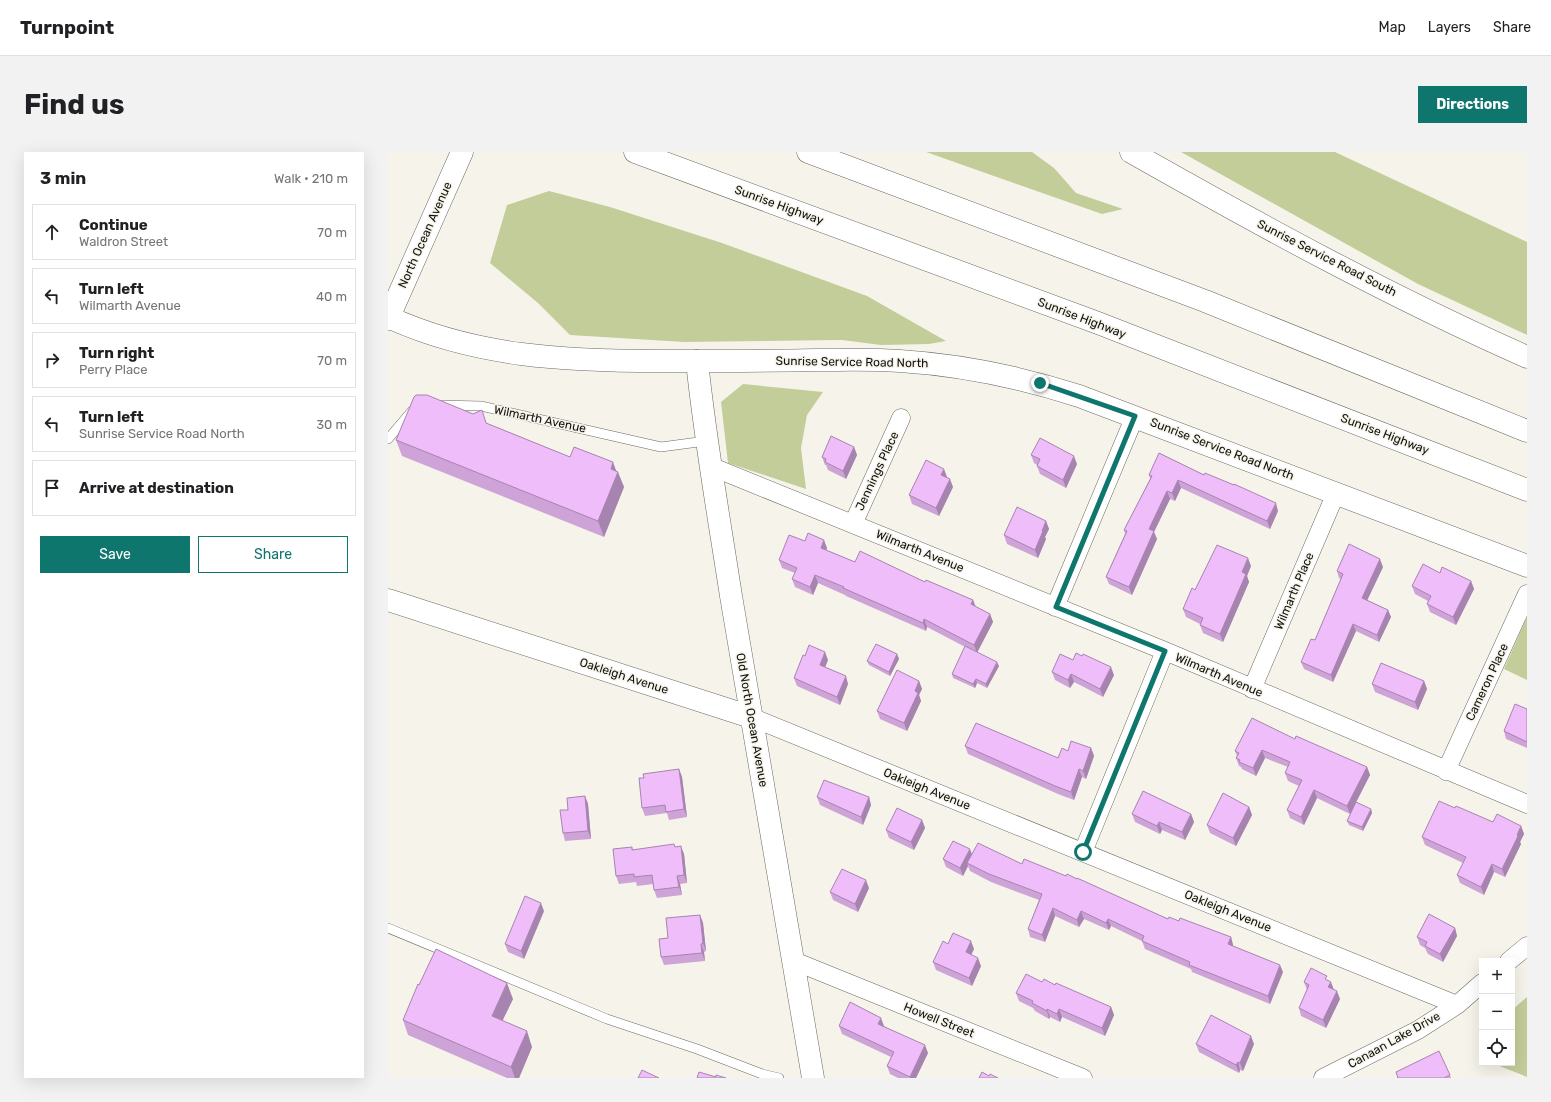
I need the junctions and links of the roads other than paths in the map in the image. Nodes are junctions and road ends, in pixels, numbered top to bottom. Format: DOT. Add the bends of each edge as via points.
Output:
graph roads {
  1 [pos="462,152"];
  2 [pos="635,152"];
  3 [pos="808,152"];
  4 [pos="1131,152"];
  5 [pos="388,318"];
  6 [pos="1527,357"];
  7 [pos="697,361"];
  8 [pos="419,404"];
  9 [pos="434,405"];
  10 [pos="1476,410"];
  11 [pos="1135,416"];
  12 [pos="901,418"];
  13 [pos="1527,424"];
  14 [pos="1527,431"];
  15 [pos="388,439"];
  16 [pos="706,441"];
  17 [pos="710,466"];
  18 [pos="1527,490"];
  19 [pos="1336,493"];
  20 [pos="853,524"];
  21 [pos="1527,566"];
  22 [pos="1527,594"];
  23 [pos="388,600"];
  24 [pos="1056,607"];
  25 [pos="1165,651"];
  26 [pos="1252,689"];
  27 [pos="751,717"];
  28 [pos="1446,770"];
  29 [pos="1527,804"];
  30 [pos="1083,852"];
  31 [pos="388,928"];
  32 [pos="1527,946"];
  33 [pos="1513,958"];
  34 [pos="794,962"];
  35 [pos="1479,986"];
  36 [pos="1457,1004"];
  37 [pos="780,1078"];
  38 [pos="812,1078"];
  39 [pos="1083,1078"];
  40 [pos="1323,1078"];
  1 -- 5 [label="main road, North Ocean Avenue"];
  2 -- 18 [label="main road, Sunrise Highway" via="1098,323"];
  3 -- 10 [label="main road" via="1205,301"];
  4 -- 6 [label="main road, Sunrise Service Road South" via="1295,243"];
  5 -- 7 [label="main road, Sunrise Service Road North" via="432,335 520,355 569,360"];
  7 -- 11 [label="main road, Sunrise Service Road North" via="898,361 950,365 1040,383"];
  7 -- 16 [label="main road, Old North Ocean Avenue"];
  8 -- 15 [label="lane"];
  9 -- 16 [label="lane, Wilmarth Avenue" via="481,406 661,447"];
  10 -- 13 [label="main road"];
  10 -- 14 [label="main road"];
  11 -- 19 [label="main road, Sunrise Service Road North"];
  11 -- 24 [label="street"];
  12 -- 20 [label="street, Jennings Place"];
  16 -- 17 [label="main road, Old North Ocean Avenue"];
  17 -- 20 [label="street, Wilmarth Avenue"];
  17 -- 27 [label="main road, Old North Ocean Avenue"];
  19 -- 21 [label="main road, Sunrise Service Road North"];
  19 -- 26 [label="street, Wilmarth Place"];
  20 -- 24 [label="street, Wilmarth Avenue"];
  22 -- 28 [label="street, Cameron Place"];
  23 -- 27 [label="main road, Oakleigh Avenue"];
  24 -- 25 [label="street, Wilmarth Avenue"];
  25 -- 26 [label="street, Wilmarth Avenue"];
  25 -- 30 [label="street"];
  26 -- 28 [label="street, Wilmarth Avenue"];
  27 -- 30 [label="street, Oakleigh Avenue"];
  27 -- 34 [label="main road, Old North Ocean Avenue"];
  28 -- 29 [label="street, Wilmarth Avenue"];
  30 -- 36 [label="street, Oakleigh Avenue"];
  31 -- 37 [label="lane" via="607,1019 762,1074"];
  32 -- 33 [label="street"];
  34 -- 38 [label="main road, Old North Ocean Avenue"];
  34 -- 39 [label="street, Howell Street"];
  35 -- 36 [label="street, Canaan Lake Drive"];
  36 -- 40 [label="street, Canaan Lake Drive" via="1418,1030"];
}
